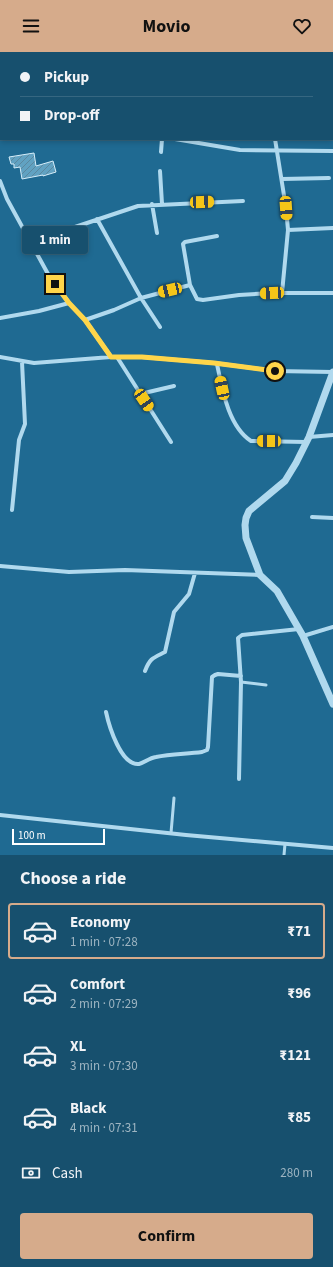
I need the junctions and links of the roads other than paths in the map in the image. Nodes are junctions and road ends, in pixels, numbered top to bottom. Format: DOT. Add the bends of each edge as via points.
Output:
graph roads {
  1 [pos="162,140"];
  2 [pos="181,140"];
  3 [pos="275,140"];
  4 [pos="277,150"];
  5 [pos="333,151"];
  6 [pos="161,152"];
  7 [pos="160,171"];
  8 [pos="328,178"];
  9 [pos="282,179"];
  10 [pos="0,181"];
  11 [pos="243,201"];
  12 [pos="152,204"];
  13 [pos="162,204"];
  14 [pos="97,219"];
  15 [pos="333,228"];
  16 [pos="288,230"];
  17 [pos="157,233"];
  18 [pos="216,236"];
  19 [pos="30,242"];
  20 [pos="190,286"];
  21 [pos="282,293"];
  22 [pos="333,294"];
  23 [pos="141,298"];
  24 [pos="69,303"];
  25 [pos="0,318"];
  26 [pos="85,320"];
  27 [pos="160,327"];
  28 [pos="117,356"];
  29 [pos="111,357"];
  30 [pos="0,358"];
  31 [pos="22,362"];
  32 [pos="217,364"];
  33 [pos="333,372"];
  34 [pos="174,386"];
  35 [pos="140,394"];
  36 [pos="333,436"];
  37 [pos="308,439"];
  38 [pos="171,442"];
  39 [pos="12,510"];
  40 [pos="312,517"];
  41 [pos="333,518"];
  42 [pos="0,566"];
  43 [pos="195,573"];
  44 [pos="260,575"];
  45 [pos="333,627"];
  46 [pos="301,633"];
  47 [pos="144,671"];
  48 [pos="241,676"];
  49 [pos="241,682"];
  50 [pos="266,685"];
  51 [pos="333,704"];
  52 [pos="106,712"];
  53 [pos="239,779"];
  54 [pos="174,798"];
  55 [pos="0,815"];
  56 [pos="171,834"];
  57 [pos="285,844"];
  58 [pos="333,848"];
  59 [pos="284,855"];
  1 -- 6 [label="street"];
  2 -- 4 [label="street" via="240,150"];
  3 -- 4 [label="street"];
  4 -- 5 [label="street"];
  4 -- 9 [label="street"];
  7 -- 13 [label="street"];
  8 -- 9 [label="street"];
  9 -- 16 [label="street"];
  10 -- 19 [label="street"];
  11 -- 13 [label="street"];
  12 -- 13 [label="street"];
  12 -- 14 [label="street"];
  12 -- 17 [label="street"];
  14 -- 19 [label="street"];
  14 -- 23 [label="street"];
  15 -- 16 [label="street"];
  16 -- 21 [label="street"];
  18 -- 20 [label="street" via="183,244"];
  19 -- 24 [label="street" via="48,274"];
  20 -- 21 [label="street" via="195,297 200,300"];
  20 -- 23 [label="street"];
  21 -- 22 [label="street"];
  23 -- 26 [label="street"];
  23 -- 27 [label="street"];
  24 -- 25 [label="street"];
  24 -- 26 [label="street"];
  26 -- 29 [label="street"];
  28 -- 29 [label="street"];
  28 -- 32 [label="street"];
  28 -- 35 [label="street"];
  29 -- 31 [label="street" via="41,363"];
  30 -- 31 [label="street"];
  31 -- 39 [label="street" via="25,424 19,440"];
  32 -- 33 [label="street" via="275,371"];
  32 -- 37 [label="street" via="231,416 247,438 251,441"];
  33 -- 37 [label="street"];
  34 -- 35 [label="street"];
  35 -- 38 [label="street"];
  36 -- 37 [label="street"];
  37 -- 44 [label="street" via="285,481 249,511 246,518 246,538"];
  40 -- 41 [label="street"];
  42 -- 43 [label="street" via="69,572 125,570"];
  43 -- 44 [label="street"];
  43 -- 47 [label="street" via="189,594 174,612 165,652 151,659"];
  44 -- 46 [label="street" via="277,591"];
  45 -- 46 [label="street"];
  46 -- 48 [label="street" via="242,635 238,638"];
  46 -- 51 [label="street"];
  48 -- 49 [label="street"];
  48 -- 52 [label="street" via="218,674 212,677 208,747 202,752 158,756 140,764 132,763 117,746"];
  49 -- 50 [label="lane"];
  49 -- 53 [label="street"];
  54 -- 56 [label="lane"];
  55 -- 56 [label="street"];
  56 -- 57 [label="street"];
  57 -- 58 [label="street"];
  57 -- 59 [label="lane"];
}
